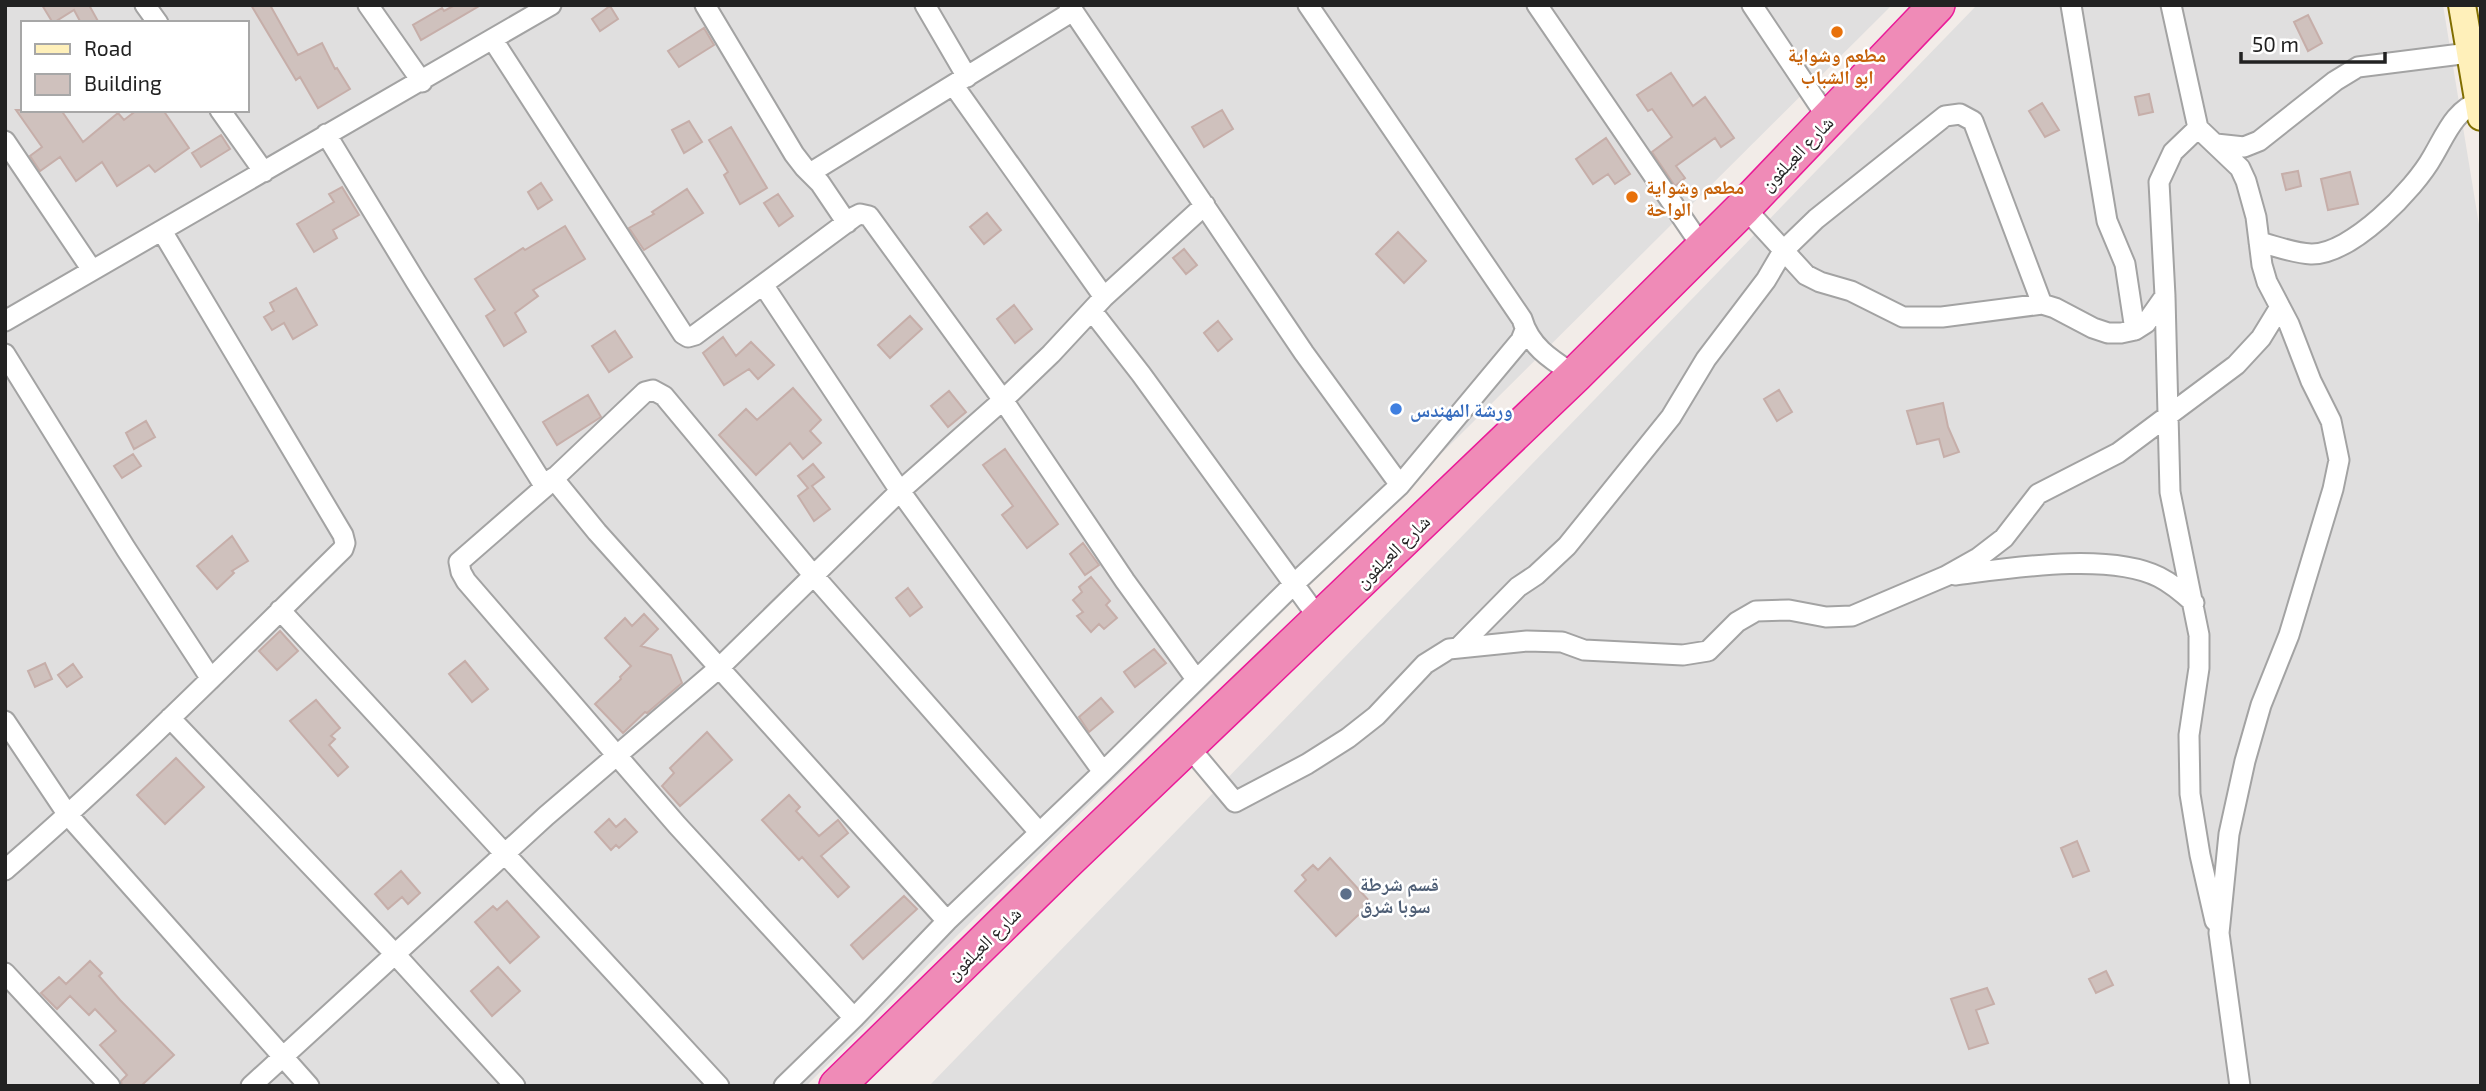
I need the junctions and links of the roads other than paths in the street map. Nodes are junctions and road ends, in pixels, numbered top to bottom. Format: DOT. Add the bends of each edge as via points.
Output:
graph roads {
  1 [pos="145,5"];
  2 [pos="368,5"];
  3 [pos="551,5"];
  4 [pos="705,5"];
  5 [pos="925,5"];
  6 [pos="1308,5"];
  7 [pos="1536,5"];
  8 [pos="1752,5"];
  9 [pos="1937,5"];
  10 [pos="2071,5"];
  11 [pos="2171,5"];
  12 [pos="2462,5"];
  13 [pos="1071,8"];
  14 [pos="157,21"];
  15 [pos="493,40"];
  16 [pos="2469,53"];
  17 [pos="422,82"];
  18 [pos="960,82"];
  19 [pos="2480,106"];
  20 [pos="221,112"];
  21 [pos="1829,120"];
  22 [pos="2198,128"];
  23 [pos="326,134"];
  24 [pos="5,141"];
  25 [pos="2216,144"];
  26 [pos="264,172"];
  27 [pos="810,173"];
  28 [pos="1205,205"];
  29 [pos="1744,207"];
  30 [pos="847,223"];
  31 [pos="162,231"];
  32 [pos="2259,242"];
  33 [pos="1703,248"];
  34 [pos="1783,251"];
  35 [pos="92,270"];
  36 [pos="764,286"];
  37 [pos="2165,296"];
  38 [pos="1098,304"];
  39 [pos="2042,304"];
  40 [pos="2280,307"];
  41 [pos="5,321"];
  42 [pos="1525,330"];
  43 [pos="2135,331"];
  44 [pos="5,354"];
  45 [pos="1574,376"];
  46 [pos="1003,400"];
  47 [pos="2168,414"];
  48 [pos="549,482"];
  49 [pos="1401,485"];
  50 [pos="900,491"];
  51 [pos="814,576"];
  52 [pos="1946,576"];
  53 [pos="1294,584"];
  54 [pos="2194,604"];
  55 [pos="280,610"];
  56 [pos="1320,620"];
  57 [pos="1459,647"];
  58 [pos="719,668"];
  59 [pos="211,679"];
  60 [pos="1196,679"];
  61 [pos="170,718"];
  62 [pos="5,721"];
  63 [pos="1189,747"];
  64 [pos="618,755"];
  65 [pos="1103,772"];
  66 [pos="68,815"];
  67 [pos="1039,832"];
  68 [pos="504,854"];
  69 [pos="5,870"];
  70 [pos="947,920"];
  71 [pos="2218,933"];
  72 [pos="394,953"];
  73 [pos="5,972"];
  74 [pos="854,1018"];
  75 [pos="283,1057"];
  76 [pos="110,1086"];
  77 [pos="251,1086"];
  78 [pos="309,1086"];
  79 [pos="515,1086"];
  80 [pos="719,1086"];
  81 [pos="784,1086"];
  82 [pos="837,1086"];
  83 [pos="2240,1086"];
  1 -- 14 [label="street"];
  2 -- 17 [label="street"];
  3 -- 15 [label="street"];
  4 -- 27 [label="street"];
  5 -- 18 [label="street"];
  6 -- 42 [label="street" via="1522,319"];
  7 -- 33 [label="street"];
  8 -- 21 [label="street"];
  9 -- 21 [label="highway, شارع العيلفون"];
  10 -- 43 [label="street" via="2107,221 2125,264"];
  11 -- 22 [label="street"];
  12 -- 16 [label="street"];
  13 -- 18 [label="street"];
  13 -- 28 [label="street"];
  15 -- 17 [label="street"];
  15 -- 36 [label="street" via="683,334 695,335"];
  16 -- 19 [label="street"];
  16 -- 25 [label="street" via="2358,67 2259,141 2244,146"];
  17 -- 23 [label="street"];
  18 -- 27 [label="street"];
  18 -- 38 [label="street"];
  19 -- 32 [label="street" via="2457,115 2413,186 2353,239 2312,254"];
  20 -- 26 [label="street"];
  21 -- 29 [label="highway, شارع العيلفون"];
  22 -- 25 [label="street"];
  22 -- 37 [label="street" via="2173,152 2159,182"];
  23 -- 26 [label="street"];
  23 -- 48 [label="street" via="416,282"];
  24 -- 35 [label="street"];
  25 -- 32 [label="street" via="2240,168 2246,181"];
  26 -- 31 [label="street"];
  27 -- 30 [label="street"];
  28 -- 38 [label="street"];
  28 -- 49 [label="street" via="1304,353"];
  29 -- 33 [label="highway, شارع العيلفون"];
  29 -- 34 [label="street"];
  30 -- 36 [label="street"];
  30 -- 46 [label="street" via="860,214 869,216"];
  31 -- 35 [label="street"];
  31 -- 55 [label="street" via="343,535 343,549"];
  32 -- 40 [label="street" via="2267,282"];
  33 -- 45 [label="highway, شارع العيلفون"];
  34 -- 39 [label="street" via="1806,275 1851,290 1903,317 1942,317"];
  34 -- 39 [label="street" via="1932,125 1945,116 1961,114 1973,121 1980,135"];
  34 -- 57 [label="street" via="1706,359 1671,418 1567,546 1518,587"];
  35 -- 41 [label="street"];
  36 -- 50 [label="street"];
  37 -- 43 [label="street"];
  37 -- 47 [label="street"];
  38 -- 46 [label="street"];
  38 -- 53 [label="street" via="1141,373"];
  39 -- 43 [label="street" via="2108,333"];
  40 -- 47 [label="street" via="2243,358"];
  40 -- 71 [label="street" via="2331,421 2339,460 2289,635 2245,761 2229,834"];
  42 -- 45 [label="street" via="1544,355"];
  42 -- 49 [label="street"];
  44 -- 59 [label="street"];
  45 -- 56 [label="highway, شارع العيلفون"];
  46 -- 50 [label="street"];
  46 -- 60 [label="street"];
  47 -- 52 [label="street" via="2118,453 2038,494 2004,538"];
  47 -- 54 [label="street" via="2170,492"];
  48 -- 51 [label="street" via="645,392 653,390 664,396"];
  48 -- 58 [label="street"];
  48 -- 64 [label="street" via="459,562 461,572"];
  49 -- 53 [label="street"];
  50 -- 51 [label="street"];
  50 -- 65 [label="street"];
  51 -- 58 [label="street"];
  51 -- 67 [label="street"];
  52 -- 54 [label="street" via="2031,566 2112,565 2158,576"];
  52 -- 57 [label="street" via="1852,616 1756,611 1737,622 1709,650 1684,655 1584,650 1562,642"];
  53 -- 56 [label="street"];
  53 -- 60 [label="street"];
  54 -- 71 [label="street" via="2199,668 2189,735 2190,794"];
  55 -- 59 [label="street"];
  55 -- 68 [label="street"];
  56 -- 63 [label="highway, شارع العيلفون"];
  57 -- 63 [label="street" via="1425,664 1376,716 1348,738 1236,802"];
  58 -- 64 [label="street"];
  58 -- 70 [label="street"];
  59 -- 61 [label="street"];
  60 -- 65 [label="street"];
  61 -- 66 [label="street"];
  61 -- 72 [label="street"];
  62 -- 66 [label="street"];
  63 -- 82 [label="highway, شارع العيلفون"];
  64 -- 68 [label="street"];
  64 -- 74 [label="street"];
  65 -- 67 [label="street"];
  66 -- 69 [label="street"];
  66 -- 75 [label="street"];
  67 -- 70 [label="street"];
  68 -- 72 [label="street"];
  68 -- 80 [label="street"];
  70 -- 74 [label="street"];
  71 -- 83 [label="street"];
  72 -- 75 [label="street"];
  72 -- 79 [label="street"];
  73 -- 76 [label="street"];
  74 -- 81 [label="street"];
  75 -- 77 [label="street"];
  75 -- 78 [label="street"];
}
